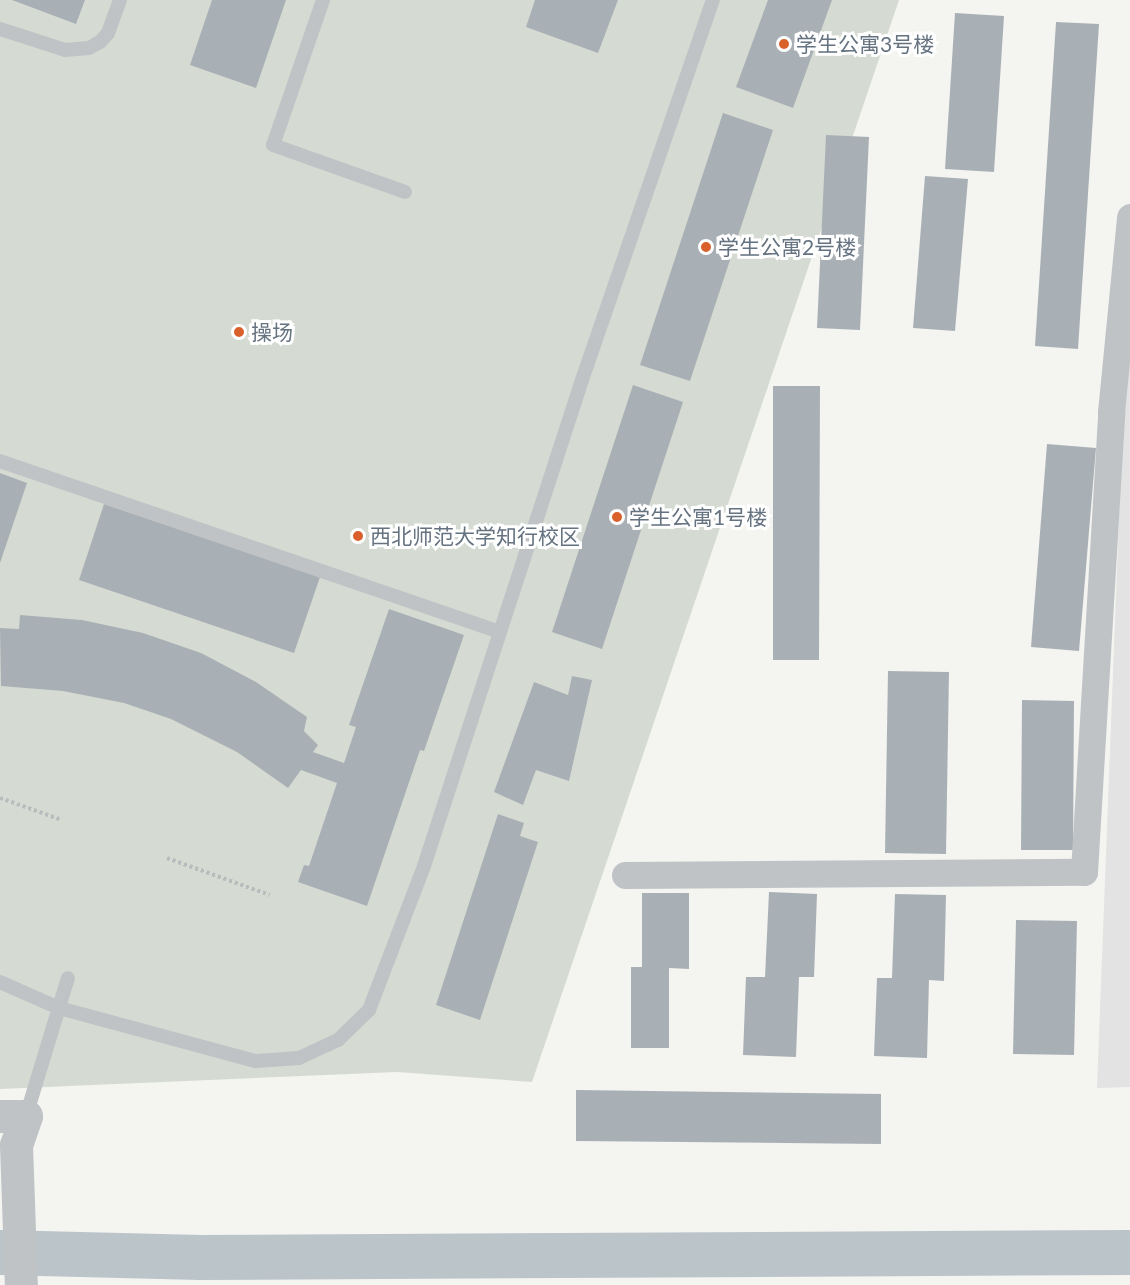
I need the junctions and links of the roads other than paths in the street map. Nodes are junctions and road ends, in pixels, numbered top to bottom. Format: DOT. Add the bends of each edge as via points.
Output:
graph roads {
  1 [pos="120,0"];
  2 [pos="323,0"];
  3 [pos="713,0"];
  4 [pos="0,29"];
  5 [pos="405,192"];
  6 [pos="1130,217"];
  7 [pos="0,461"];
  8 [pos="500,632"];
  9 [pos="625,875"];
  10 [pos="68,978"];
  11 [pos="0,982"];
  12 [pos="59,1008"];
  13 [pos="13,1116"];
  14 [pos="21,1282"];
  1 -- 4 [label="lane" via="108,33 83,50 64,50"];
  2 -- 5 [label="lane" via="273,145"];
  3 -- 8 [label="lane"];
  6 -- 9 [label="street" via="1111,412 1084,872"];
  7 -- 8 [label="lane"];
  8 -- 12 [label="lane" via="424,866 369,1010 338,1040 299,1058 256,1061"];
  10 -- 12 [label="lane"];
  11 -- 12 [label="lane"];
  12 -- 13 [label="lane"];
  13 -- 14 [label="street"];
}
